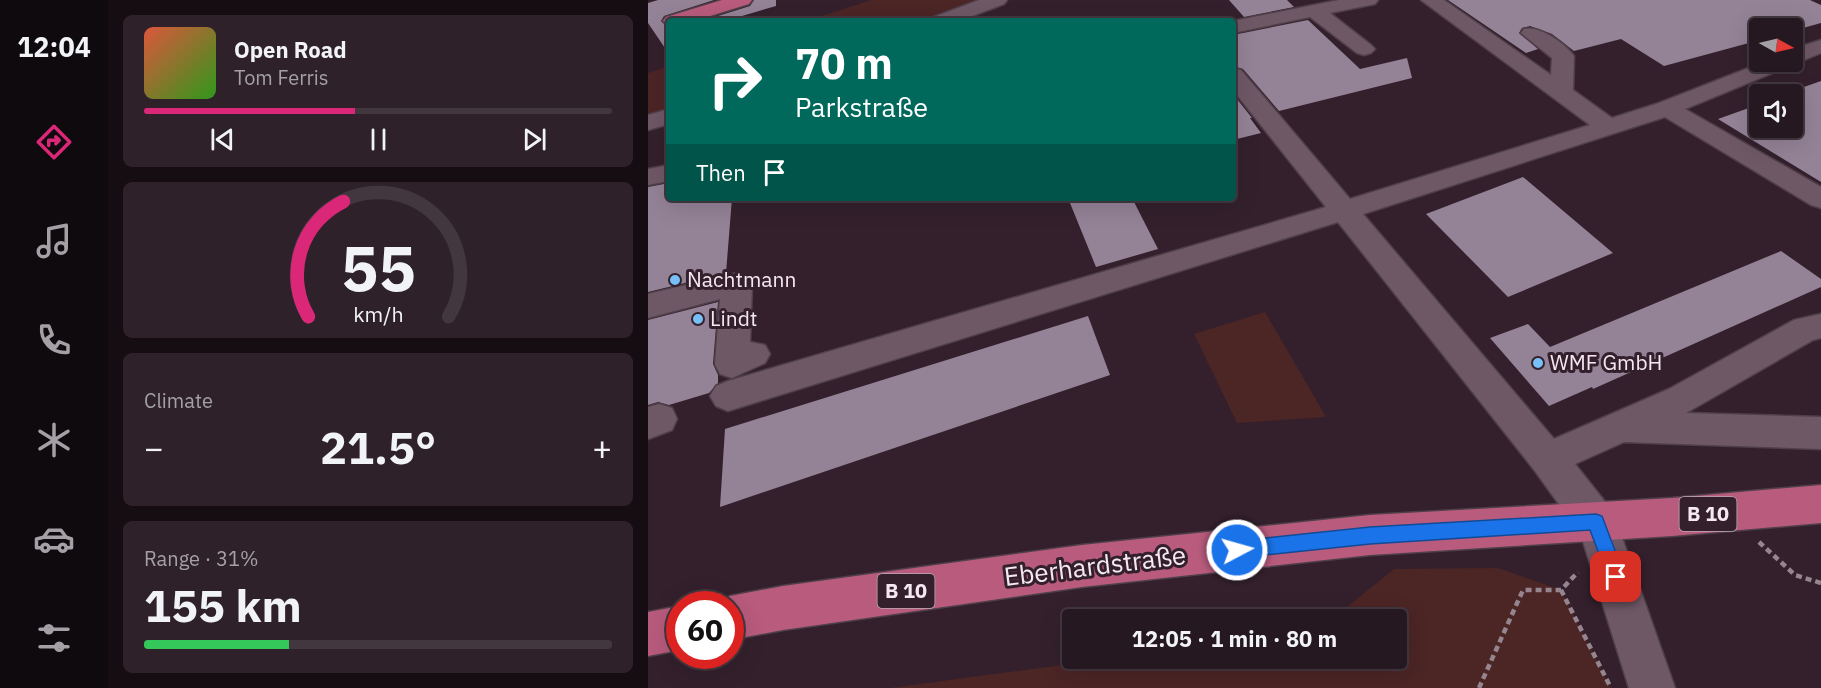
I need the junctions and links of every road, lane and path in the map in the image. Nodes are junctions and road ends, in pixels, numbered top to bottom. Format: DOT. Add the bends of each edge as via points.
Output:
graph roads {
  1 [pos="742,0"];
  2 [pos="997,0"];
  3 [pos="1368,0"];
  4 [pos="1431,0"];
  5 [pos="1314,11"];
  6 [pos="683,18"];
  7 [pos="949,18"];
  8 [pos="1236,26"];
  9 [pos="1531,33"];
  10 [pos="1821,46"];
  11 [pos="1364,49"];
  12 [pos="1803,53"];
  13 [pos="1757,72"];
  14 [pos="1236,79"];
  15 [pos="1562,93"];
  16 [pos="1667,108"];
  17 [pos="666,117"];
  18 [pos="648,123"];
  19 [pos="1610,127"];
  20 [pos="666,174"];
  21 [pos="648,177"];
  22 [pos="1821,200"];
  23 [pos="1346,210"];
  24 [pos="648,306"];
  25 [pos="1821,326"];
  26 [pos="739,359"];
  27 [pos="728,396"];
  28 [pos="1618,427"];
  29 [pos="1821,433"];
  30 [pos="1548,459"];
  31 [pos="1821,504"];
  32 [pos="1729,512"];
  33 [pos="1600,532"];
  34 [pos="1821,583"];
  35 [pos="1561,590"];
  36 [pos="744,615"];
  37 [pos="666,631"];
  38 [pos="648,634"];
  39 [pos="1479,688"];
  40 [pos="1611,688"];
  41 [pos="1652,688"];
  1 -- 6 [label="main road"];
  2 -- 7 [label="street"];
  3 -- 5 [label="street"];
  4 -- 15 [label="street"];
  5 -- 8 [label="street"];
  5 -- 11 [label="street"];
  9 -- 15 [label="street" via="1563,56"];
  10 -- 12 [label="street"];
  13 -- 16 [label="street"];
  14 -- 23 [label="street"];
  15 -- 19 [label="street"];
  16 -- 19 [label="street"];
  16 -- 22 [label="street"];
  17 -- 18 [label="street"];
  19 -- 23 [label="street"];
  20 -- 21 [label="street"];
  23 -- 27 [label="street"];
  23 -- 30 [label="street"];
  24 -- 26 [label="street" via="737,284"];
  25 -- 28 [label="street" via="1804,329 1681,399"];
  28 -- 29 [label="street"];
  28 -- 30 [label="street"];
  30 -- 33 [label="street"];
  31 -- 32 [label="main road, Eberhardstraße / B 10"];
  32 -- 33 [label="main road, Eberhardstraße / B 10"];
  32 -- 34 [label="path" via="1795,575"];
  33 -- 35 [label="path"];
  33 -- 36 [label="main road, Eberhardstraße / B 10" via="1370,535 1082,566"];
  33 -- 41 [label="street"];
  35 -- 39 [label="path" via="1523,590"];
  35 -- 40 [label="path"];
  37 -- 38 [label="main road"];
}
